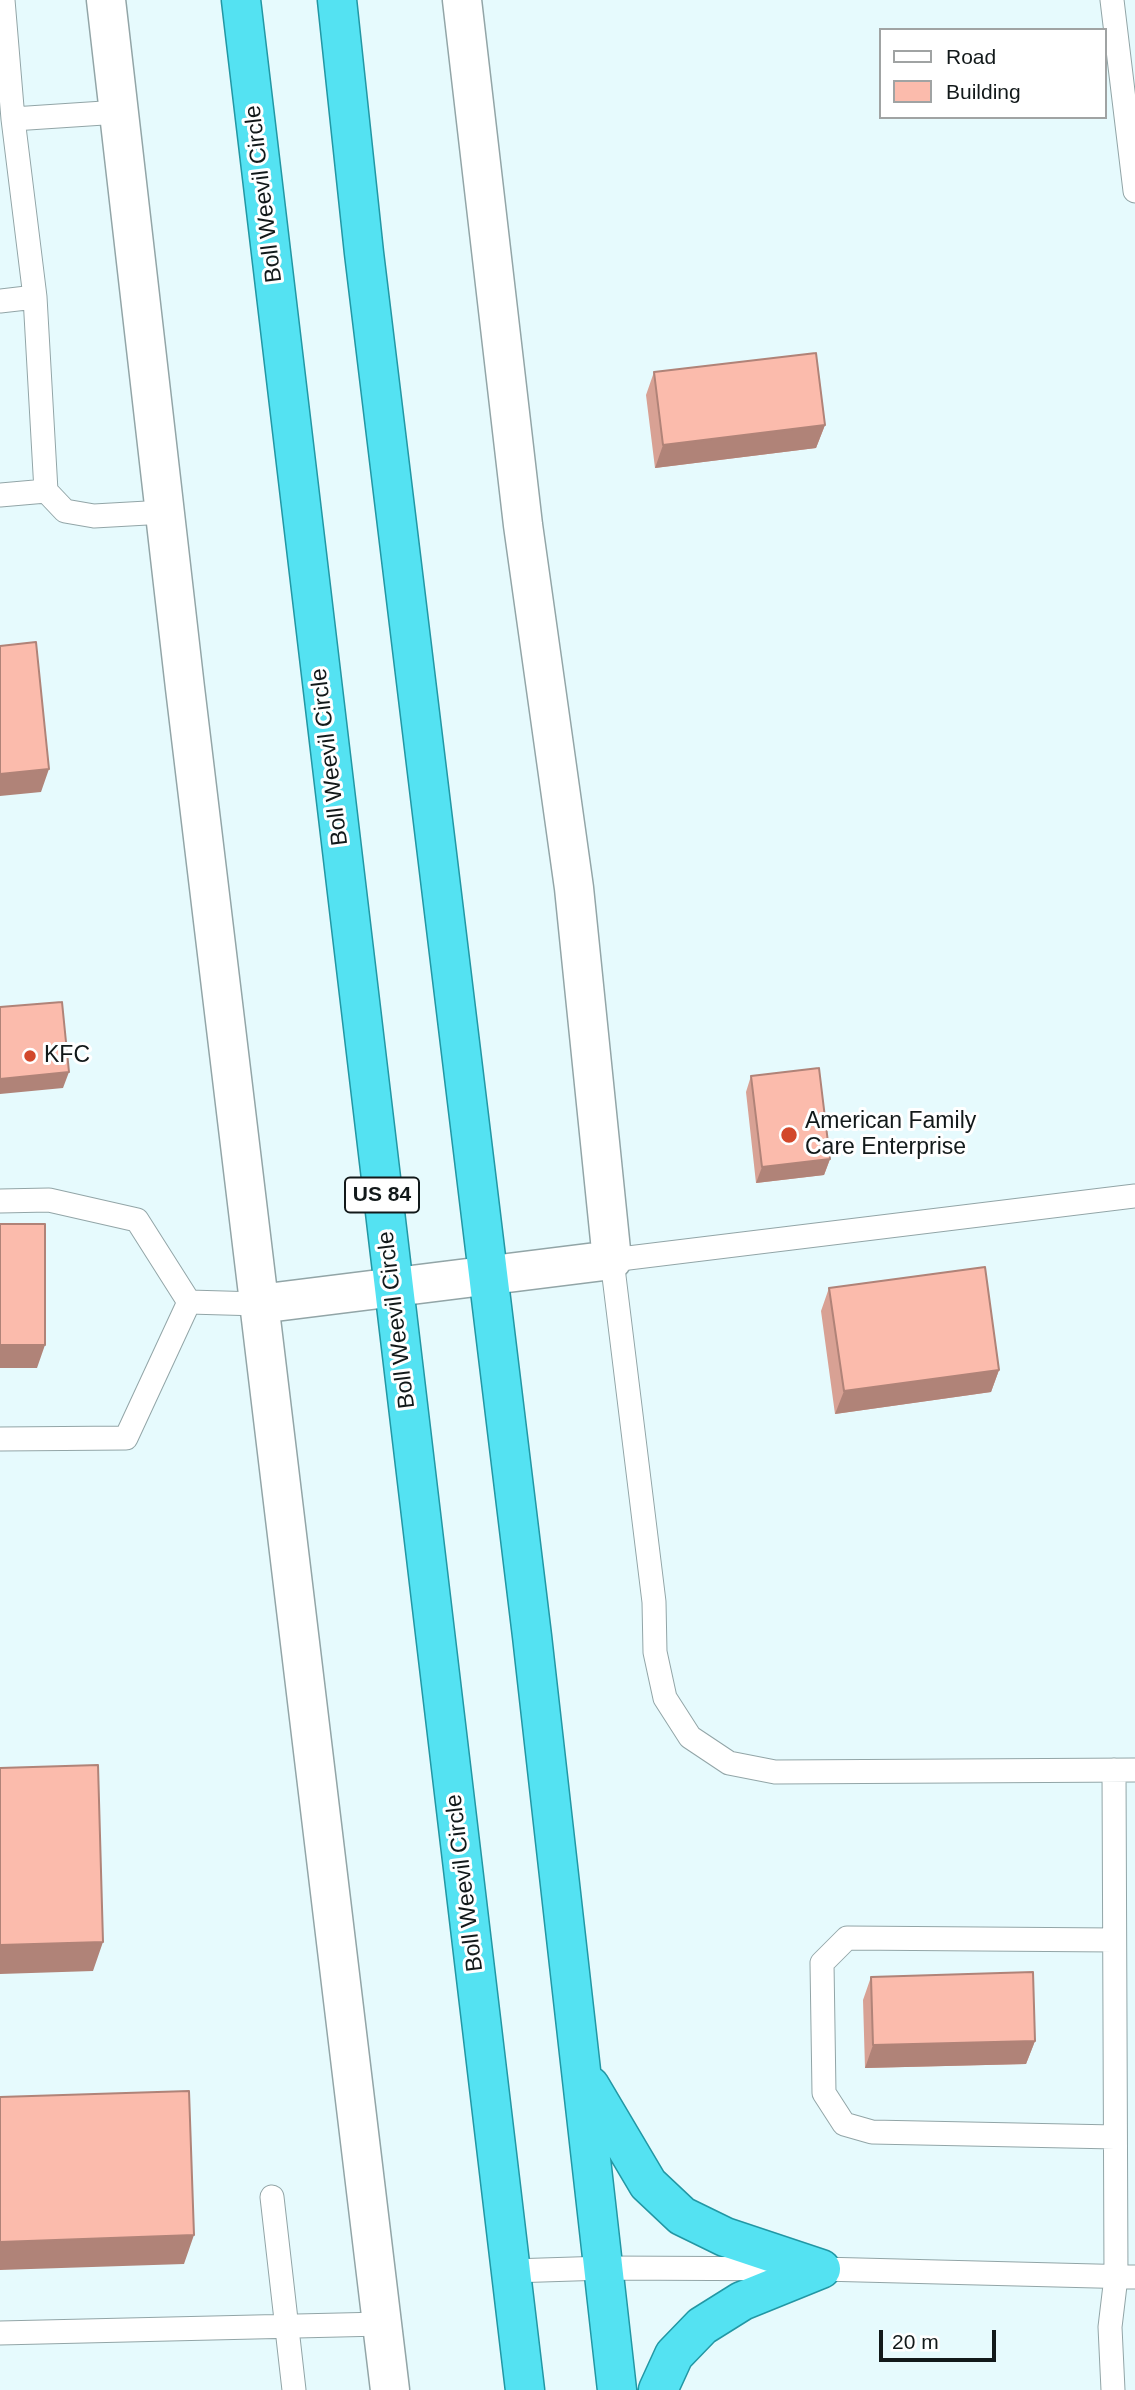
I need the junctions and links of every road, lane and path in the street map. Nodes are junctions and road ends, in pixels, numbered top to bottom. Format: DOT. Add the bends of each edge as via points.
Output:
graph roads {
  1 [pos="3,0"];
  2 [pos="106,0"];
  3 [pos="241,0"];
  4 [pos="337,0"];
  5 [pos="463,0"];
  6 [pos="1112,0"];
  7 [pos="4,76"];
  8 [pos="119,112"];
  9 [pos="12,119"];
  10 [pos="1135,191"];
  11 [pos="35,297"];
  12 [pos="0,301"];
  13 [pos="46,491"];
  14 [pos="0,495"];
  15 [pos="165,512"];
  16 [pos="1135,1196"];
  17 [pos="0,1200"];
  18 [pos="612,1260"];
  19 [pos="487,1274"];
  20 [pos="393,1286"];
  21 [pos="189,1302"];
  22 [pos="259,1304"];
  23 [pos="0,1439"];
  24 [pos="1124,1770"];
  25 [pos="1114,1940"];
  26 [pos="582,2073"];
  27 [pos="1115,2137"];
  28 [pos="272,2197"];
  29 [pos="605,2268"];
  30 [pos="821,2269"];
  31 [pos="511,2271"];
  32 [pos="1125,2277"];
  33 [pos="382,2323"];
  34 [pos="286,2325"];
  35 [pos="0,2333"];
  36 [pos="294,2390"];
  37 [pos="390,2390"];
  38 [pos="525,2390"];
  39 [pos="617,2390"];
  40 [pos="658,2390"];
  41 [pos="1113,2390"];
  1 -- 7 [label="lane"];
  2 -- 8 [label="street"];
  3 -- 20 [label="highway, Boll Weevil Circle / US 84"];
  4 -- 19 [label="highway"];
  5 -- 18 [label="street" via="523,525 574,888"];
  6 -- 10 [label="lane"];
  7 -- 9 [label="lane"];
  8 -- 9 [label="lane"];
  8 -- 15 [label="street"];
  9 -- 11 [label="lane"];
  11 -- 12 [label="lane"];
  11 -- 13 [label="lane"];
  13 -- 14 [label="lane"];
  13 -- 15 [label="lane" via="65,511 94,516"];
  15 -- 22 [label="street"];
  16 -- 18 [label="lane"];
  17 -- 21 [label="lane" via="49,1200 137,1220"];
  18 -- 19 [label="street"];
  18 -- 24 [label="lane" via="654,1602 655,1652 665,1698 690,1737 729,1763 775,1772"];
  19 -- 20 [label="street"];
  19 -- 26 [label="highway"];
  20 -- 22 [label="street"];
  20 -- 31 [label="highway, Boll Weevil Circle / US 84"];
  21 -- 22 [label="lane"];
  21 -- 23 [label="lane" via="127,1437"];
  22 -- 33 [label="street"];
  24 -- 25 [label="lane"];
  25 -- 27 [label="lane"];
  25 -- 27 [label="lane" via="847,1938 822,1963 824,2093 844,2124 873,2132"];
  26 -- 29 [label="highway"];
  26 -- 30 [label="highway" via="648,2184 682,2216"];
  27 -- 32 [label="lane"];
  28 -- 34 [label="lane"];
  29 -- 30 [label="lane"];
  29 -- 31 [label="lane"];
  29 -- 39 [label="highway"];
  30 -- 32 [label="lane"];
  30 -- 40 [label="highway" via="742,2301 702,2326 674,2355"];
  31 -- 38 [label="highway, Boll Weevil Circle / US 84"];
  32 -- 41 [label="lane" via="1110,2328"];
  33 -- 34 [label="lane"];
  33 -- 37 [label="street"];
  34 -- 35 [label="lane"];
  34 -- 36 [label="lane"];
}
